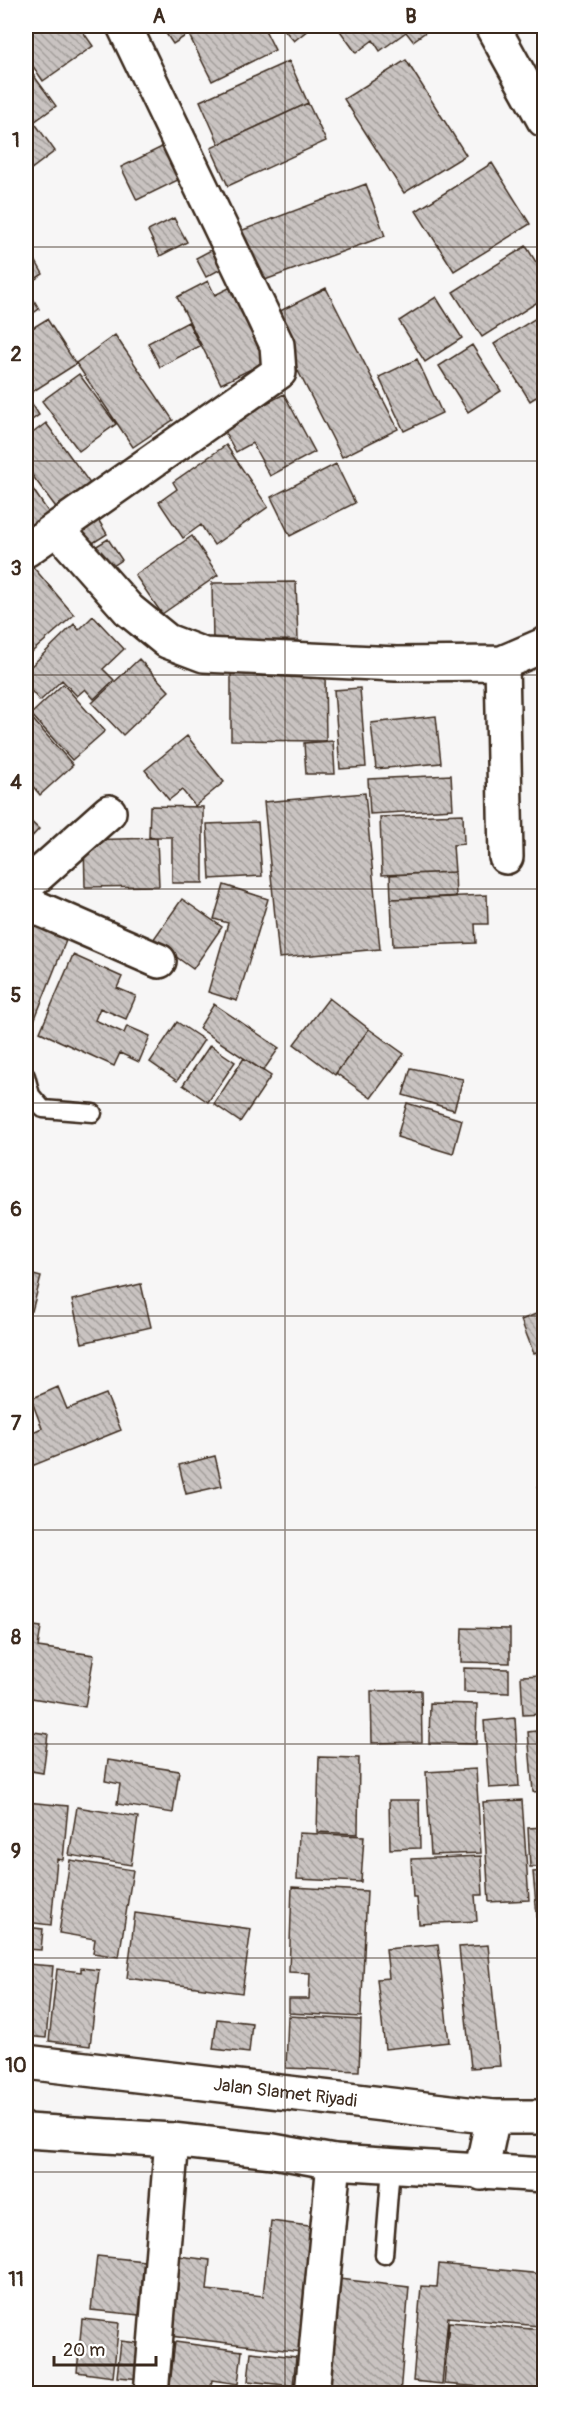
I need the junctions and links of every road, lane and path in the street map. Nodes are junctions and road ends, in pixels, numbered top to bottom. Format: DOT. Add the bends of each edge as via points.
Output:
graph roads {
  1 [pos="124,26"];
  2 [pos="492,26"];
  3 [pos="544,120"];
  4 [pos="57,529"];
  5 [pos="26,550"];
  6 [pos="544,645"];
  7 [pos="502,663"];
  8 [pos="109,812"];
  9 [pos="506,857"];
  10 [pos="26,886"];
  11 [pos="26,903"];
  12 [pos="159,961"];
  13 [pos="26,1076"];
  14 [pos="93,1113"];
  15 [pos="26,2062"];
  16 [pos="493,2117"];
  17 [pos="544,2117"];
  18 [pos="26,2131"];
  19 [pos="172,2140"];
  20 [pos="334,2162"];
  21 [pos="391,2167"];
  22 [pos="481,2173"];
  23 [pos="544,2175"];
  24 [pos="384,2255"];
  25 [pos="151,2394"];
  26 [pos="312,2394"];
  1 -- 4 [label="street" via="277,345 279,372"];
  2 -- 3 [label="street"];
  4 -- 5 [label="street"];
  4 -- 7 [label="street" via="129,610 167,641 204,655 396,664"];
  6 -- 7 [label="street"];
  7 -- 9 [label="street"];
  8 -- 10 [label="street"];
  11 -- 12 [label="street"];
  13 -- 14 [label="lane" via="31,1095 43,1109"];
  15 -- 16 [label="street, Jalan Slamet Riyadi"];
  16 -- 17 [label="street, Jalan Slamet Riyadi"];
  16 -- 22 [label="street"];
  18 -- 19 [label="street"];
  19 -- 20 [label="street"];
  19 -- 25 [label="street"];
  20 -- 21 [label="street"];
  20 -- 26 [label="street"];
  21 -- 22 [label="street"];
  21 -- 24 [label="lane"];
  22 -- 23 [label="street"];
}
